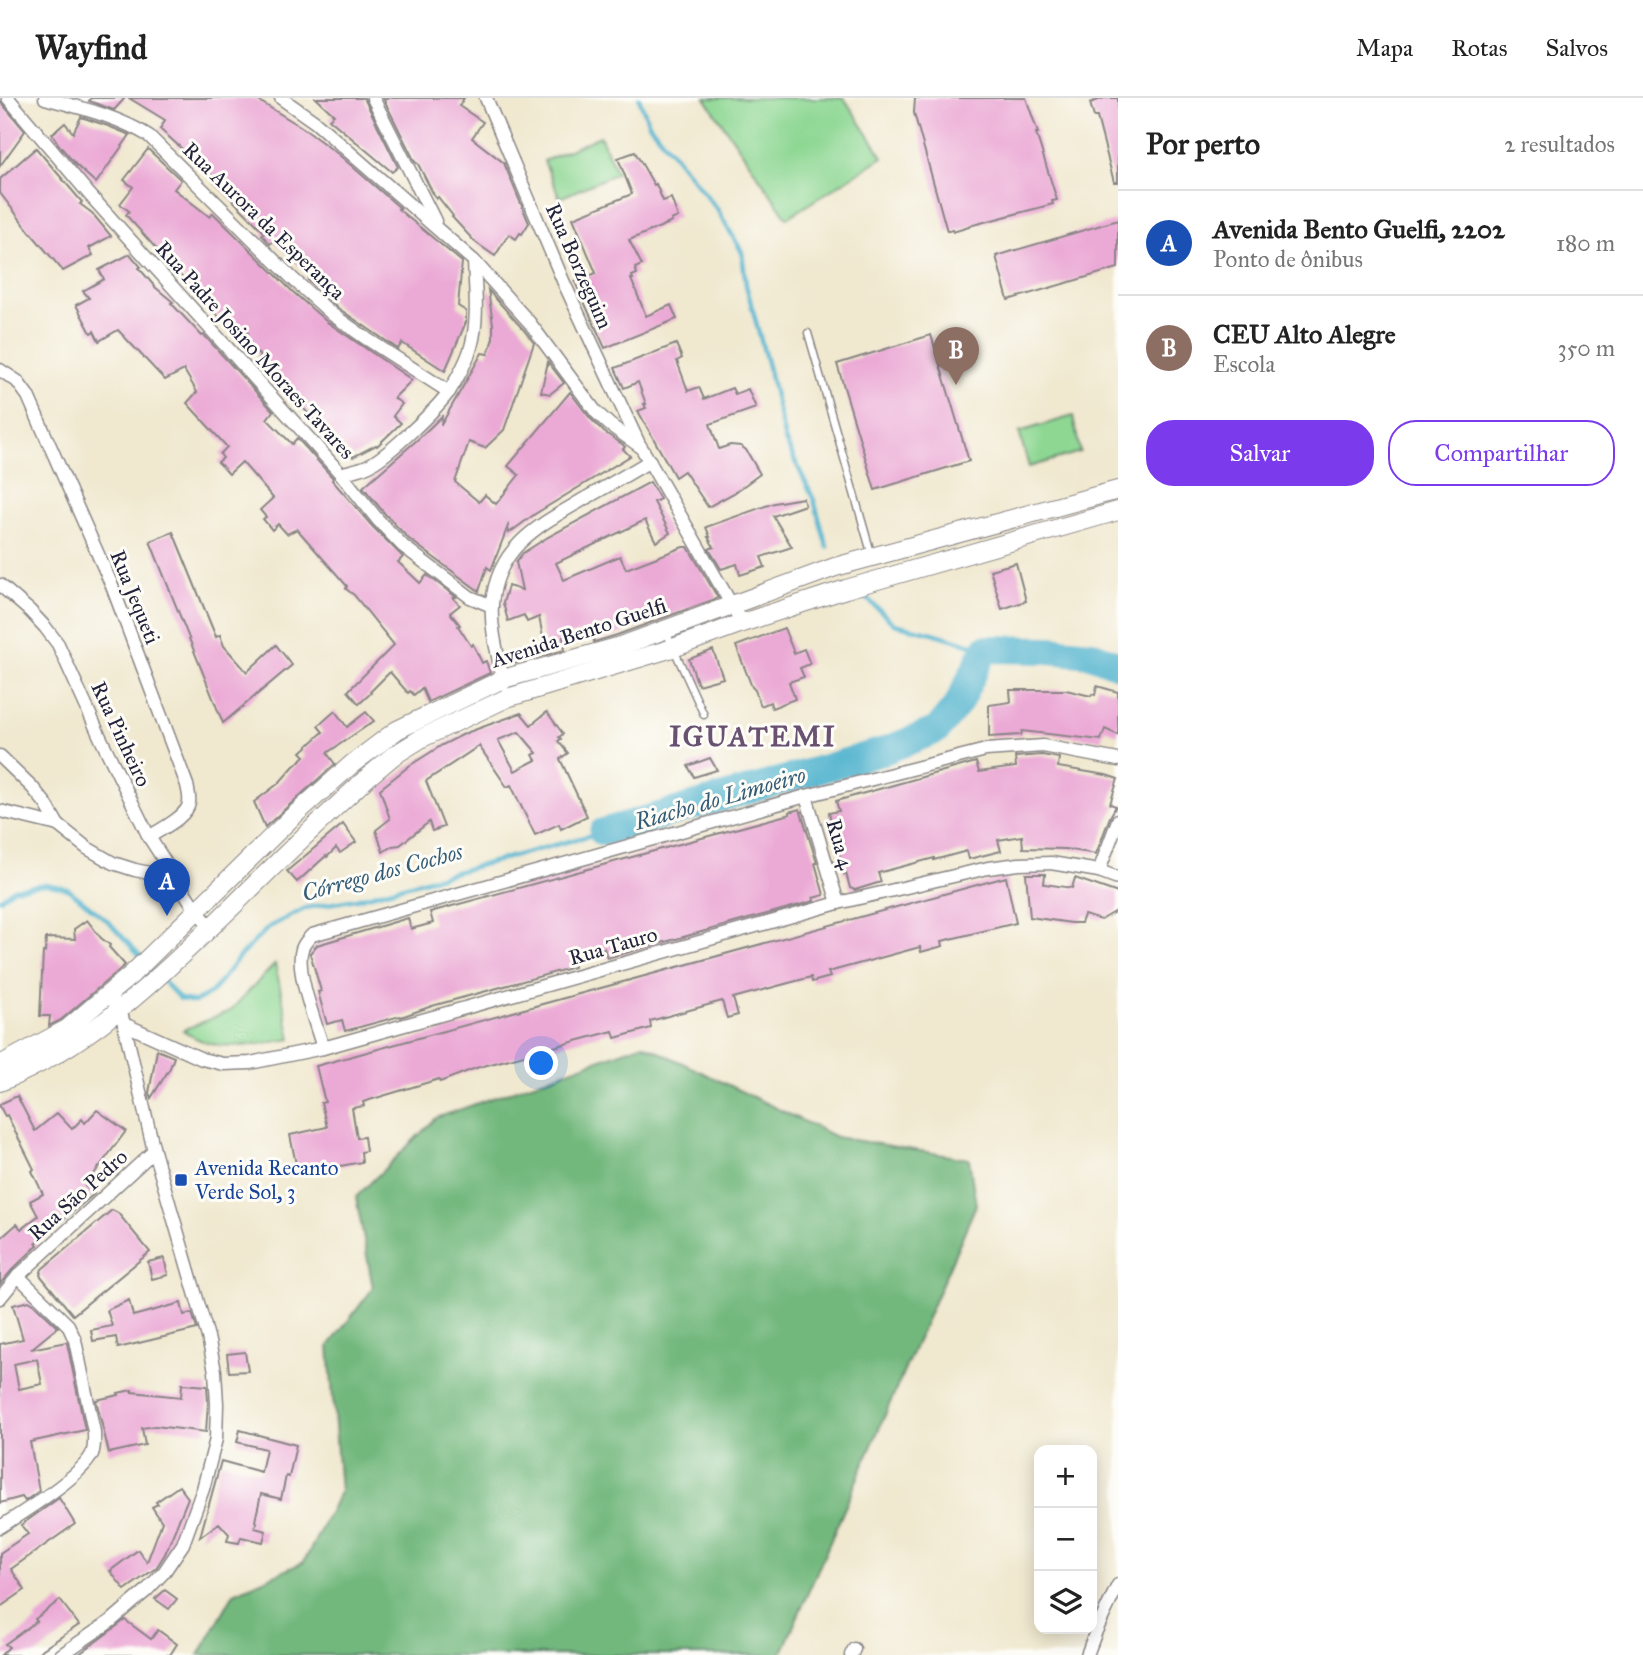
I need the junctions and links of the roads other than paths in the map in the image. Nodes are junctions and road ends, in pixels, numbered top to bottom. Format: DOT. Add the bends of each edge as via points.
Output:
graph roads {
  1 [pos="8,98"];
  2 [pos="45,98"];
  3 [pos="281,98"];
  4 [pos="373,98"];
  5 [pos="486,98"];
  6 [pos="438,228"];
  7 [pos="474,261"];
  8 [pos="808,333"];
  9 [pos="0,370"];
  10 [pos="449,392"];
  11 [pos="641,447"];
  12 [pos="650,461"];
  13 [pos="341,474"];
  14 [pos="1118,490"];
  15 [pos="1118,511"];
  16 [pos="872,558"];
  17 [pos="0,585"];
  18 [pos="732,605"];
  19 [pos="492,606"];
  20 [pos="742,623"];
  21 [pos="665,630"];
  22 [pos="673,648"];
  23 [pos="503,679"];
  24 [pos="507,698"];
  25 [pos="704,715"];
  26 [pos="0,756"];
  27 [pos="1118,760"];
  28 [pos="806,796"];
  29 [pos="0,811"];
  30 [pos="1118,820"];
  31 [pos="58,825"];
  32 [pos="149,837"];
  33 [pos="1099,871"];
  34 [pos="174,878"];
  35 [pos="1118,878"];
  36 [pos="838,903"];
  37 [pos="195,910"];
  38 [pos="211,927"];
  39 [pos="107,995"];
  40 [pos="122,1017"];
  41 [pos="323,1048"];
  42 [pos="0,1065"];
  43 [pos="0,1082"];
  44 [pos="154,1151"];
  45 [pos="18,1276"];
  46 [pos="0,1298"];
  47 [pos="0,1527"];
  48 [pos="1118,1586"];
  49 [pos="61,1655"];
  50 [pos="1087,1655"];
  1 -- 13 [label="street, Rua Padre Josino Moraes Tavares"];
  2 -- 10 [label="street, Rua Aurora da Esperança" via="109,116 149,136 333,315"];
  3 -- 6 [label="street"];
  4 -- 6 [label="street"];
  5 -- 11 [label="street, Rua Borzeguim" via="564,283"];
  6 -- 7 [label="street"];
  7 -- 10 [label="street" via="475,329 466,361"];
  7 -- 11 [label="street" via="529,322 596,412"];
  8 -- 16 [label="lane"];
  9 -- 32 [label="street, Rua Jequeti" via="17,381 28,396 112,586 187,785 190,799 185,812"];
  10 -- 13 [label="street" via="381,458"];
  11 -- 12 [label="street"];
  12 -- 18 [label="street"];
  12 -- 19 [label="street" via="525,536 502,568"];
  13 -- 19 [label="street, Rua Padre Josino Moraes Tavares" via="403,545 470,597"];
  14 -- 16 [label="main road, Avenida Bento Guelfi"];
  15 -- 20 [label="main road, Avenida Bento Guelfi"];
  16 -- 18 [label="main road, Avenida Bento Guelfi"];
  17 -- 32 [label="street, Rua Pinheiro" via="58,644"];
  18 -- 20 [label="street"];
  18 -- 21 [label="main road, Avenida Bento Guelfi"];
  19 -- 23 [label="street"];
  20 -- 22 [label="main road, Avenida Bento Guelfi"];
  21 -- 22 [label="lane"];
  21 -- 23 [label="main road, Avenida Bento Guelfi"];
  22 -- 24 [label="main road, Avenida Bento Guelfi"];
  22 -- 25 [label="lane"];
  23 -- 24 [label="street"];
  23 -- 37 [label="main road, Avenida Bento Guelfi" via="397,730 374,747"];
  24 -- 38 [label="main road, Avenida Bento Guelfi" via="393,756"];
  26 -- 31 [label="street" via="32,787"];
  27 -- 28 [label="street" via="1043,746 986,750"];
  28 -- 36 [label="street, Rua 4"];
  28 -- 41 [label="street" via="312,935 302,950 302,974"];
  29 -- 31 [label="street"];
  30 -- 33 [label="street"];
  31 -- 34 [label="street" via="113,863"];
  32 -- 34 [label="street, Rua Pinheiro"];
  33 -- 35 [label="street, Rua Tauro"];
  33 -- 36 [label="street, Rua Tauro" via="1051,863 1018,864"];
  34 -- 37 [label="street, Rua Pinheiro"];
  36 -- 41 [label="street, Rua Tauro"];
  37 -- 38 [label="street, Rua Pinheiro"];
  37 -- 39 [label="main road, Avenida Bento Guelfi"];
  38 -- 40 [label="main road, Avenida Bento Guelfi" via="147,986"];
  39 -- 40 [label="street"];
  39 -- 42 [label="main road, Avenida Bento Guelfi" via="67,1029"];
  40 -- 41 [label="street, Rua Tauro" via="202,1059 223,1064"];
  40 -- 43 [label="main road, Avenida Bento Guelfi"];
  40 -- 44 [label="street"];
  44 -- 45 [label="street, Rua São Pedro"];
  44 -- 49 [label="street" via="208,1337 215,1371 216,1439 183,1544 164,1572 120,1613"];
  45 -- 46 [label="street, Rua São Pedro"];
  45 -- 47 [label="street" via="68,1325 75,1340 94,1447 72,1477"];
  48 -- 50 [label="street"];
}
